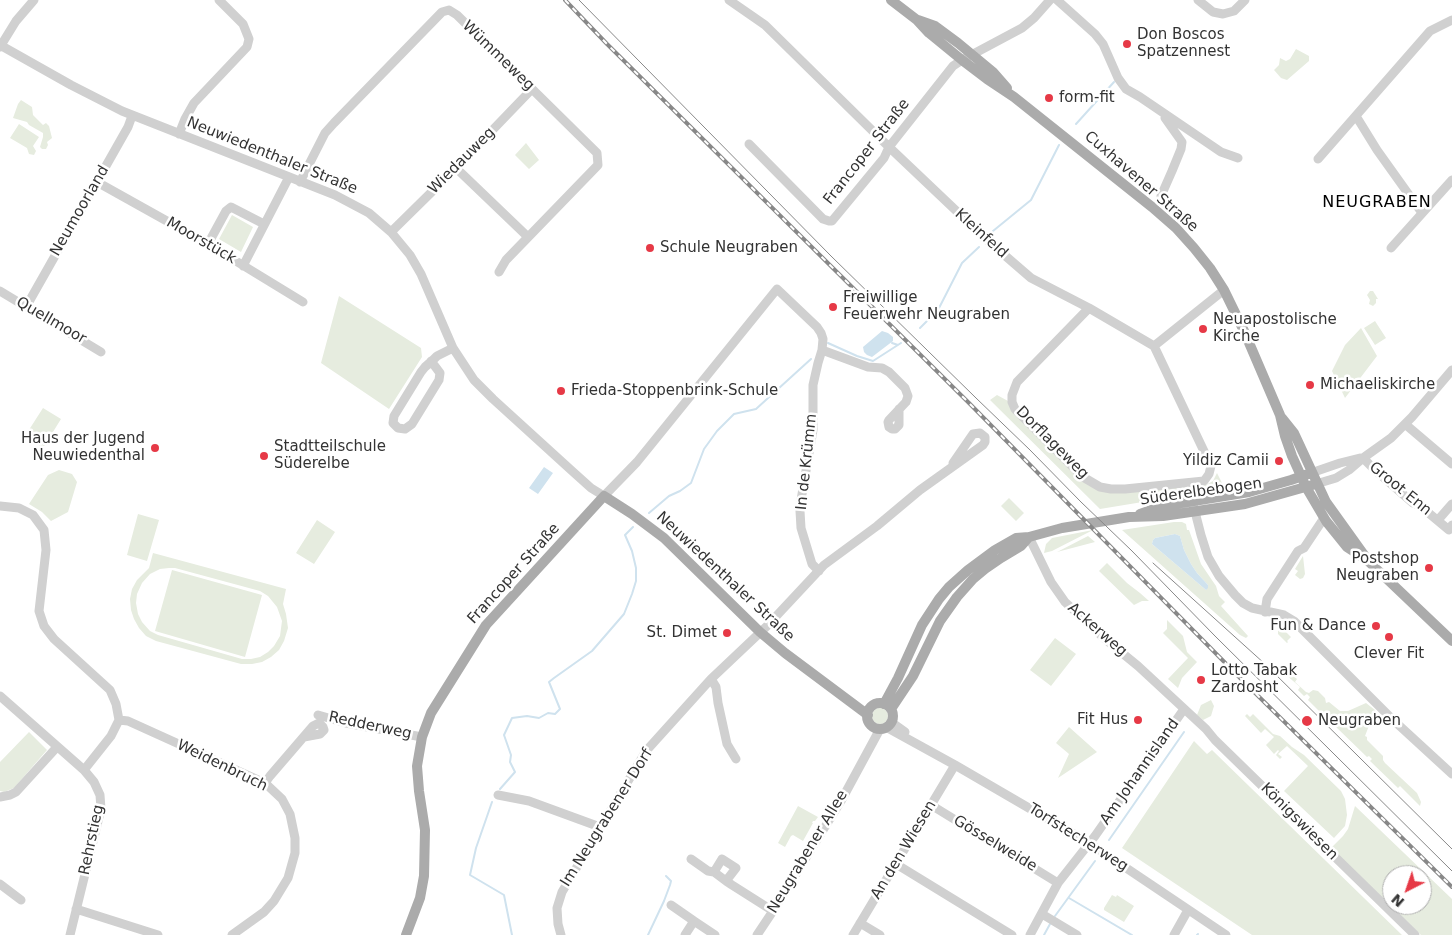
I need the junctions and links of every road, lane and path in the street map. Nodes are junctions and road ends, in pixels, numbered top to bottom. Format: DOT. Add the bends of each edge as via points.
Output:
graph roads {
  1 [pos="34,0"];
  2 [pos="219,0"];
  3 [pos="729,0"];
  4 [pos="891,0"];
  5 [pos="1050,0"];
  6 [pos="1057,0"];
  7 [pos="1198,0"];
  8 [pos="1245,0"];
  9 [pos="917,20"];
  10 [pos="1452,20"];
  11 [pos="0,46"];
  12 [pos="973,54"];
  13 [pos="962,60"];
  14 [pos="532,88"];
  15 [pos="1014,97"];
  16 [pos="1161,112"];
  17 [pos="132,116"];
  18 [pos="1356,116"];
  19 [pos="179,134"];
  20 [pos="749,144"];
  21 [pos="889,147"];
  22 [pos="1238,158"];
  23 [pos="1318,159"];
  24 [pos="456,168"];
  25 [pos="289,177"];
  26 [pos="1452,180"];
  27 [pos="97,182"];
  28 [pos="300,182"];
  29 [pos="1161,196"];
  30 [pos="1422,213"];
  31 [pos="264,224"];
  32 [pos="391,232"];
  33 [pos="528,237"];
  34 [pos="208,244"];
  35 [pos="1391,248"];
  36 [pos="243,266"];
  37 [pos="499,272"];
  38 [pos="1224,290"];
  39 [pos="0,291"];
  40 [pos="303,302"];
  41 [pos="26,306"];
  42 [pos="1089,308"];
  43 [pos="1154,346"];
  44 [pos="453,348"];
  45 [pos="822,350"];
  46 [pos="101,352"];
  47 [pos="431,361"];
  48 [pos="1451,375"];
  49 [pos="900,409"];
  50 [pos="1405,424"];
  51 [pos="1363,458"];
  52 [pos="1452,464"];
  53 [pos="948,469"];
  54 [pos="1306,475"];
  55 [pos="1311,486"];
  56 [pos="604,496"];
  57 [pos="1452,504"];
  58 [pos="0,506"];
  59 [pos="1194,506"];
  60 [pos="1441,517"];
  61 [pos="1324,518"];
  62 [pos="1452,520"];
  63 [pos="1450,529"];
  64 [pos="1029,537"];
  65 [pos="1367,560"];
  66 [pos="819,571"];
  67 [pos="1265,612"];
  68 [pos="760,632"];
  69 [pos="1452,641"];
  70 [pos="711,678"];
  71 [pos="0,696"];
  72 [pos="887,706"];
  73 [pos="1184,709"];
  74 [pos="869,712"];
  75 [pos="318,715"];
  76 [pos="119,720"];
  77 [pos="883,726"];
  78 [pos="422,736"];
  79 [pos="304,737"];
  80 [pos="57,746"];
  81 [pos="736,759"];
  82 [pos="955,765"];
  83 [pos="84,770"];
  84 [pos="1452,774"];
  85 [pos="265,783"];
  86 [pos="498,796"];
  87 [pos="0,797"];
  88 [pos="931,806"];
  89 [pos="600,827"];
  90 [pos="1089,843"];
  91 [pos="690,859"];
  92 [pos="896,864"];
  93 [pos="714,872"];
  94 [pos="726,881"];
  95 [pos="1058,883"];
  96 [pos="0,884"];
  97 [pos="20,900"];
  98 [pos="671,905"];
  99 [pos="76,909"];
  100 [pos="1188,910"];
  101 [pos="773,912"];
  102 [pos="1042,914"];
  103 [pos="694,921"];
  104 [pos="860,923"];
  105 [pos="70,935"];
  106 [pos="158,935"];
  107 [pos="232,935"];
  108 [pos="406,935"];
  109 [pos="561,935"];
  110 [pos="685,935"];
  111 [pos="715,935"];
  112 [pos="757,935"];
  113 [pos="852,935"];
  114 [pos="880,935"];
  115 [pos="1012,935"];
  116 [pos="1030,935"];
  117 [pos="1077,935"];
  118 [pos="1174,935"];
  119 [pos="1226,935"];
  120 [pos="1415,935"];
  1 -- 11 [label="street" via="16,20"];
  2 -- 19 [label="street" via="243,24 249,39 247,47 194,104"];
  3 -- 21 [label="street, Kleinfeld" via="766,24"];
  4 -- 9 [label="main road, Cuxhavener Straße"];
  5 -- 12 [label="street, Francoper Straße" via="1026,25"];
  6 -- 16 [label="street" via="1096,34 1121,84"];
  7 -- 8 [label="street" via="1213,12 1223,14 1234,11"];
  9 -- 12 [label="main road, Cuxhavener Straße" via="935,26"];
  9 -- 13 [label="main road, Cuxhavener Straße"];
  10 -- 18 [label="street" via="1430,31"];
  11 -- 17 [label="street, Neuwiedenthaler Straße"];
  12 -- 13 [label="street, Francoper Straße"];
  12 -- 15 [label="main road, Cuxhavener Straße"];
  13 -- 15 [label="main road, Cuxhavener Straße"];
  13 -- 21 [label="street, Francoper Straße" via="953,66"];
  14 -- 24 [label="street, Wiedauweg"];
  14 -- 28 [label="street, Wümmeweg" via="457,15 449,10 442,12 346,109 326,133"];
  14 -- 33 [label="street, Wümmeweg" via="597,153 598,165"];
  15 -- 38 [label="main road, Cuxhavener Straße" via="1176,228"];
  16 -- 22 [label="street" via="1221,152"];
  16 -- 29 [label="street" via="1182,142"];
  17 -- 19 [label="street, Neuwiedenthaler Straße"];
  17 -- 27 [label="street, Neumoorland"];
  18 -- 23 [label="street"];
  18 -- 30 [label="street"];
  19 -- 25 [label="street, Neuwiedenthaler Straße"];
  20 -- 21 [label="street, Francoper Straße" via="826,220 836,217 884,158"];
  21 -- 42 [label="street, Kleinfeld" via="1034,280"];
  24 -- 32 [label="street, Wiedauweg"];
  24 -- 33 [label="street"];
  25 -- 28 [label="street, Neuwiedenthaler Straße"];
  25 -- 31 [label="street"];
  26 -- 30 [label="street"];
  27 -- 34 [label="street, Moorstück"];
  27 -- 41 [label="street, Neumoorland"];
  28 -- 32 [label="street, Neuwiedenthaler Straße" via="361,208"];
  30 -- 35 [label="street"];
  31 -- 34 [label="street" via="231,208 226,211"];
  31 -- 36 [label="street"];
  32 -- 44 [label="street, Neuwiedenthaler Straße" via="418,269"];
  33 -- 37 [label="street, Wümmeweg"];
  34 -- 36 [label="street, Moorstück"];
  36 -- 40 [label="street, Moorstück"];
  38 -- 43 [label="street"];
  38 -- 54 [label="main road, Cuxhavener Straße" via="1280,415 1285,436"];
  39 -- 41 [label="street, Quellmoor"];
  41 -- 46 [label="street, Quellmoor"];
  42 -- 43 [label="street, Kleinfeld"];
  42 -- 43 [label="street, Dorflageweg" via="1017,382 1012,402 1015,409 1083,477 1100,486 1125,489 1200,481 1211,471"];
  44 -- 47 [label="street"];
  44 -- 56 [label="street, Neuwiedenthaler Straße" via="483,390"];
  45 -- 49 [label="street" via="889,372 908,393"];
  45 -- 56 [label="street, Francoper Straße" via="823,339 819,330 777,289 637,462"];
  45 -- 66 [label="street, In de Krümm" via="814,378 812,430 800,511 812,564"];
  47 -- 47 [label="street" via="394,416 393,422 398,428 410,427 439,380 440,373"];
  48 -- 50 [label="street"];
  50 -- 51 [label="street"];
  50 -- 52 [label="street"];
  51 -- 54 [label="street"];
  51 -- 55 [label="street" via="1336,478"];
  51 -- 60 [label="street, Groot Enn" via="1412,503"];
  53 -- 66 [label="street, Im Neugrabener Dorf"];
  54 -- 55 [label="main road, Cuxhavener Straße"];
  54 -- 59 [label="main road, Süderelbebogen"];
  55 -- 59 [label="main road, Süderelbebogen" via="1245,504"];
  55 -- 61 [label="main road, Cuxhavener Straße"];
  55 -- 65 [label="main road, Cuxhavener Straße"];
  56 -- 68 [label="main road, Neuwiedenthaler Straße" via="664,538"];
  56 -- 78 [label="main road, Francoper Straße" via="486,624 440,696"];
  57 -- 60 [label="street"];
  58 -- 76 [label="street" via="19,508 33,515 44,530 46,550 39,611 44,626 110,690"];
  59 -- 64 [label="main road, Süderelbebogen" via="1163,506 1129,517"];
  59 -- 67 [label="street" via="1205,548 1219,576 1243,603"];
  60 -- 62 [label="street, Groot Enn"];
  60 -- 63 [label="street, Groot Enn"];
  61 -- 65 [label="main road, Cuxhavener Straße" via="1347,547"];
  61 -- 67 [label="street" via="1267,598"];
  64 -- 72 [label="main road, Süderelbebogen" via="1022,546 973,579 957,597 940,621 910,681"];
  64 -- 73 [label="street, Ackerweg" via="1051,582 1065,602"];
  65 -- 69 [label="main road, Cuxhavener Straße"];
  66 -- 68 [label="street, Im Neugrabener Dorf"];
  67 -- 84 [label="street" via="1294,620"];
  68 -- 70 [label="street, Im Neugrabener Dorf"];
  68 -- 74 [label="main road, Neuwiedenthaler Straße"];
  70 -- 81 [label="street" via="716,688 727,744"];
  70 -- 89 [label="street, Im Neugrabener Dorf" via="646,751"];
  71 -- 80 [label="street, Rehrstieg"];
  72 -- 74 [label="main road" via="876,704"];
  72 -- 77 [label="main road" via="893,715"];
  73 -- 90 [label="street, Am Johannisland"];
  73 -- 120 [label="street, Königswiesen"];
  74 -- 77 [label="main road" via="869,722"];
  75 -- 78 [label="street, Redderweg"];
  76 -- 83 [label="street" via="111,736"];
  76 -- 85 [label="street, Weidenbruch" via="128,721"];
  77 -- 82 [label="street, Torfstecherweg"];
  77 -- 101 [label="street, Neugrabener Allee"];
  78 -- 108 [label="main road, Francoper Straße" via="418,771 425,830 425,867 420,898"];
  79 -- 85 [label="street"];
  80 -- 83 [label="street, Rehrstieg"];
  80 -- 87 [label="street" via="16,792"];
  82 -- 88 [label="street, An den Wiesen"];
  82 -- 90 [label="street, Torfstecherweg"];
  83 -- 99 [label="street, Rehrstieg" via="100,795 101,809"];
  85 -- 107 [label="street, Weidenbruch" via="282,799 290,814 295,853 288,878 274,901"];
  86 -- 89 [label="street" via="529,801"];
  88 -- 92 [label="street, An den Wiesen"];
  88 -- 95 [label="street, Gösselweide"];
  89 -- 109 [label="street, Im Neugrabener Dorf" via="562,892 557,908"];
  90 -- 95 [label="street, Am Johannisland"];
  90 -- 100 [label="street, Torfstecherweg"];
  91 -- 93 [label="street"];
  92 -- 104 [label="street, An den Wiesen"];
  92 -- 115 [label="street"];
  93 -- 94 [label="street"];
  93 -- 94 [label="street" via="722,859 736,868"];
  94 -- 101 [label="street"];
  95 -- 102 [label="street, Am Johannisland"];
  96 -- 97 [label="street"];
  98 -- 103 [label="street"];
  99 -- 105 [label="street, Rehrstieg"];
  99 -- 106 [label="street"];
  100 -- 118 [label="street"];
  100 -- 119 [label="street, Torfstecherweg"];
  101 -- 112 [label="street, Neugrabener Allee"];
  102 -- 116 [label="street, Am Johannisland"];
  102 -- 117 [label="street"];
  103 -- 110 [label="street"];
  103 -- 111 [label="street"];
  104 -- 113 [label="street, An den Wiesen"];
  104 -- 114 [label="street"];
}
